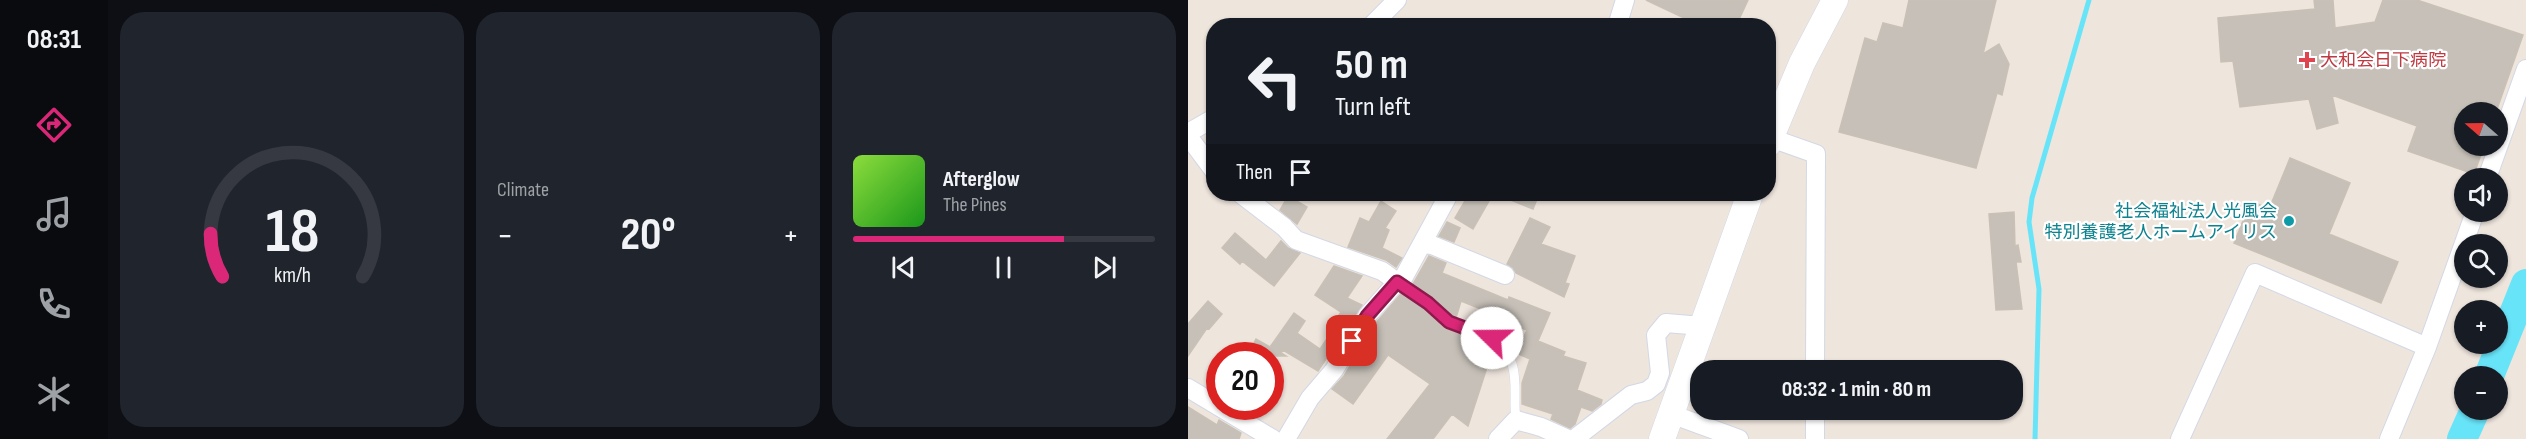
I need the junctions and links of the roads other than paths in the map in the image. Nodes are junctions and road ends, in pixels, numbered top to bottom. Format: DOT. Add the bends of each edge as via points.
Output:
graph roads {
  1 [pos="1397,0"];
  2 [pos="1625,0"];
  3 [pos="1835,0"];
  4 [pos="1379,18"];
  5 [pos="1619,18"];
  6 [pos="2526,69"];
  7 [pos="1206,123"];
  8 [pos="1776,124"];
  9 [pos="1188,135"];
  10 [pos="1776,142"];
  11 [pos="1206,160"];
  12 [pos="2491,168"];
  13 [pos="1250,201"];
  14 [pos="1446,201"];
  15 [pos="1747,201"];
  16 [pos="2471,222"];
  17 [pos="1424,244"];
  18 [pos="1505,275"];
  19 [pos="1398,283"];
  20 [pos="1702,326"];
  21 [pos="2427,347"];
  22 [pos="1815,360"];
  23 [pos="1188,387"];
  24 [pos="1671,414"];
  25 [pos="1516,420"];
  26 [pos="1815,420"];
  27 [pos="1273,439"];
  28 [pos="1286,439"];
  29 [pos="1498,439"];
  30 [pos="1568,439"];
  31 [pos="1574,439"];
  32 [pos="1662,439"];
  33 [pos="1739,439"];
  34 [pos="1815,439"];
  35 [pos="2180,439"];
  36 [pos="2389,439"];
  1 -- 4 [label="street"];
  2 -- 5 [label="street"];
  3 -- 8 [label="street"];
  6 -- 12 [label="street"];
  7 -- 9 [label="street"];
  9 -- 11 [label="street"];
  10 -- 22 [label="street" via="1815,154"];
  13 -- 19 [label="street" via="1296,240 1382,271"];
  14 -- 17 [label="street"];
  15 -- 20 [label="street"];
  16 -- 21 [label="street"];
  17 -- 18 [label="street"];
  17 -- 19 [label="street"];
  19 -- 25 [label="lane" via="1449,322 1492,338 1506,352 1515,376"];
  19 -- 28 [label="street" via="1367,316"];
  20 -- 24 [label="street"];
  20 -- 31 [label="street" via="1666,323 1656,335 1660,373 1656,384 1631,395"];
  21 -- 35 [label="street" via="2255,273"];
  21 -- 36 [label="street"];
  23 -- 27 [label="street"];
  24 -- 32 [label="street"];
  24 -- 33 [label="street"];
  25 -- 29 [label="street"];
  25 -- 30 [label="street"];
  26 -- 34 [label="street"];
}
